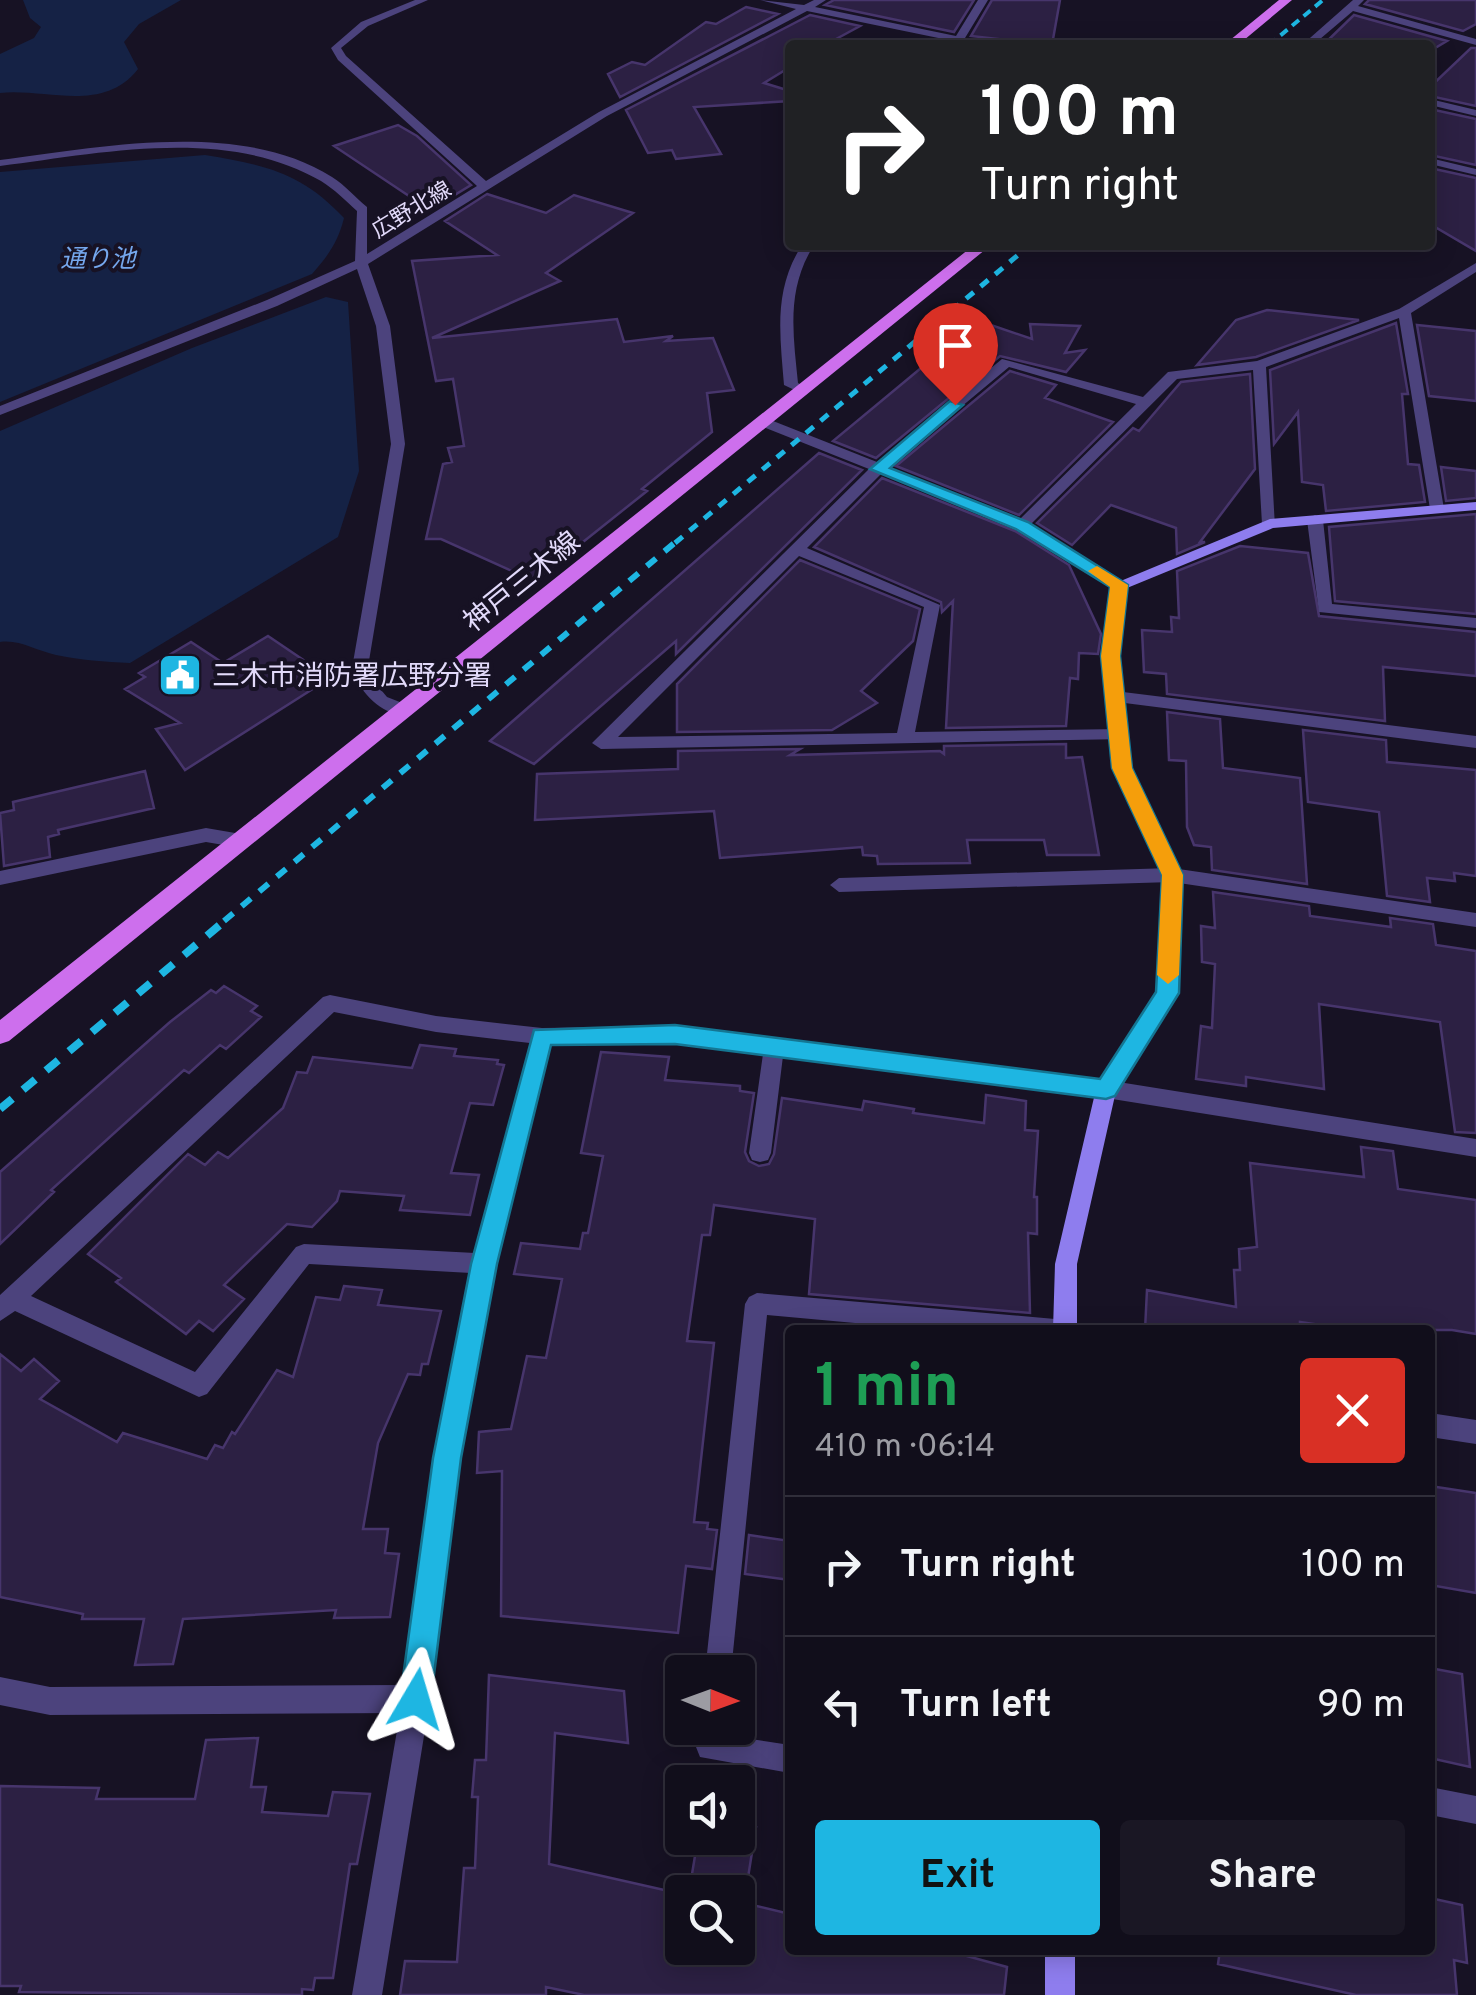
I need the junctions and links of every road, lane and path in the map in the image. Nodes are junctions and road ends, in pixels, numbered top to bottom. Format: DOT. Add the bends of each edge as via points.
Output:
graph roads {
  1 [pos="423,0"];
  2 [pos="766,0"];
  3 [pos="821,0"];
  4 [pos="982,0"];
  5 [pos="1286,0"];
  6 [pos="1355,4"];
  7 [pos="807,9"];
  8 [pos="941,40"];
  9 [pos="960,40"];
  10 [pos="1236,40"];
  11 [pos="1314,40"];
  12 [pos="1476,42"];
  13 [pos="1435,103"];
  14 [pos="1476,113"];
  15 [pos="1435,162"];
  16 [pos="0,163"];
  17 [pos="1476,172"];
  18 [pos="486,187"];
  19 [pos="804,250"];
  20 [pos="977,250"];
  21 [pos="361,262"];
  22 [pos="1476,267"];
  23 [pos="1404,312"];
  24 [pos="1260,365"];
  25 [pos="804,390"];
  26 [pos="1146,402"];
  27 [pos="0,411"];
  28 [pos="762,422"];
  29 [pos="878,469"];
  30 [pos="1476,506"];
  31 [pos="1437,509"];
  32 [pos="1315,520"];
  33 [pos="1270,524"];
  34 [pos="1022,525"];
  35 [pos="797,549"];
  36 [pos="1119,585"];
  37 [pos="1476,623"];
  38 [pos="1115,697"];
  39 [pos="404,710"];
  40 [pos="1119,735"];
  41 [pos="905,738"];
  42 [pos="1476,742"];
  43 [pos="241,841"];
  44 [pos="1172,875"];
  45 [pos="0,878"];
  46 [pos="839,885"];
  47 [pos="1476,920"];
  48 [pos="0,1034"];
  49 [pos="542,1036"];
  50 [pos="774,1047"];
  51 [pos="1106,1089"];
  52 [pos="1476,1148"];
  53 [pos="760,1153"];
  54 [pos="484,1264"];
  55 [pos="7,1304"];
  56 [pos="998,1325"];
  57 [pos="1065,1325"];
  58 [pos="1435,1425"];
  59 [pos="1476,1432"];
  60 [pos="720,1655"];
  61 [pos="0,1691"];
  62 [pos="416,1699"];
  63 [pos="710,1745"];
  64 [pos="785,1758"];
  65 [pos="1435,1802"];
  66 [pos="1476,1810"];
  67 [pos="1060,1955"];
  68 [pos="366,1995"];
  69 [pos="1060,1995"];
  1 -- 18 [label="street" via="384,12 336,48"];
  2 -- 7 [label="street"];
  3 -- 7 [label="street, 広野北線"];
  4 -- 9 [label="street"];
  5 -- 10 [label="main road"];
  6 -- 11 [label="street"];
  6 -- 12 [label="street"];
  7 -- 8 [label="street"];
  7 -- 18 [label="street, 広野北線" via="603,114"];
  13 -- 14 [label="street"];
  15 -- 17 [label="street"];
  16 -- 21 [label="street" via="199,146 282,156 348,193 363,210"];
  18 -- 21 [label="street, 広野北線"];
  19 -- 25 [label="street" via="790,268 785,306 791,385"];
  20 -- 25 [label="main road, 神戸三木線"];
  21 -- 27 [label="street, 広野北線"];
  21 -- 39 [label="street" via="382,326 398,444 359,674 381,701"];
  22 -- 23 [label="street"];
  23 -- 24 [label="street"];
  23 -- 31 [label="street"];
  24 -- 26 [label="street" via="1173,376"];
  24 -- 33 [label="street"];
  25 -- 28 [label="main road, 神戸三木線"];
  26 -- 29 [label="street" via="1006,362"];
  26 -- 34 [label="street"];
  28 -- 29 [label="street"];
  28 -- 39 [label="main road, 神戸三木線"];
  29 -- 34 [label="street"];
  29 -- 35 [label="street"];
  30 -- 31 [label="street"];
  31 -- 32 [label="street"];
  32 -- 33 [label="street"];
  32 -- 37 [label="street" via="1325,608"];
  33 -- 36 [label="street"];
  34 -- 36 [label="street"];
  35 -- 41 [label="street" via="932,605"];
  35 -- 41 [label="street" via="601,742"];
  36 -- 38 [label="street" via="1110,656"];
  38 -- 40 [label="street"];
  38 -- 42 [label="street"];
  39 -- 43 [label="main road, 神戸三木線"];
  40 -- 41 [label="street"];
  40 -- 44 [label="street" via="1122,768"];
  43 -- 45 [label="street" via="206,835"];
  43 -- 48 [label="main road, 神戸三木線"];
  44 -- 46 [label="street"];
  44 -- 47 [label="street"];
  44 -- 51 [label="street" via="1168,993"];
  49 -- 50 [label="street" via="675,1034"];
  49 -- 54 [label="street"];
  49 -- 55 [label="street" via="330,1003"];
  50 -- 51 [label="street"];
  50 -- 53 [label="street"];
  51 -- 52 [label="street"];
  51 -- 57 [label="street" via="1066,1264"];
  54 -- 55 [label="street" via="304,1254 199,1386"];
  54 -- 62 [label="street" via="447,1458"];
  56 -- 60 [label="street" via="757,1304"];
  58 -- 59 [label="street"];
  61 -- 62 [label="street" via="50,1701"];
  62 -- 68 [label="street"];
  63 -- 64 [label="street"];
  65 -- 66 [label="street"];
  67 -- 69 [label="street"];
}
